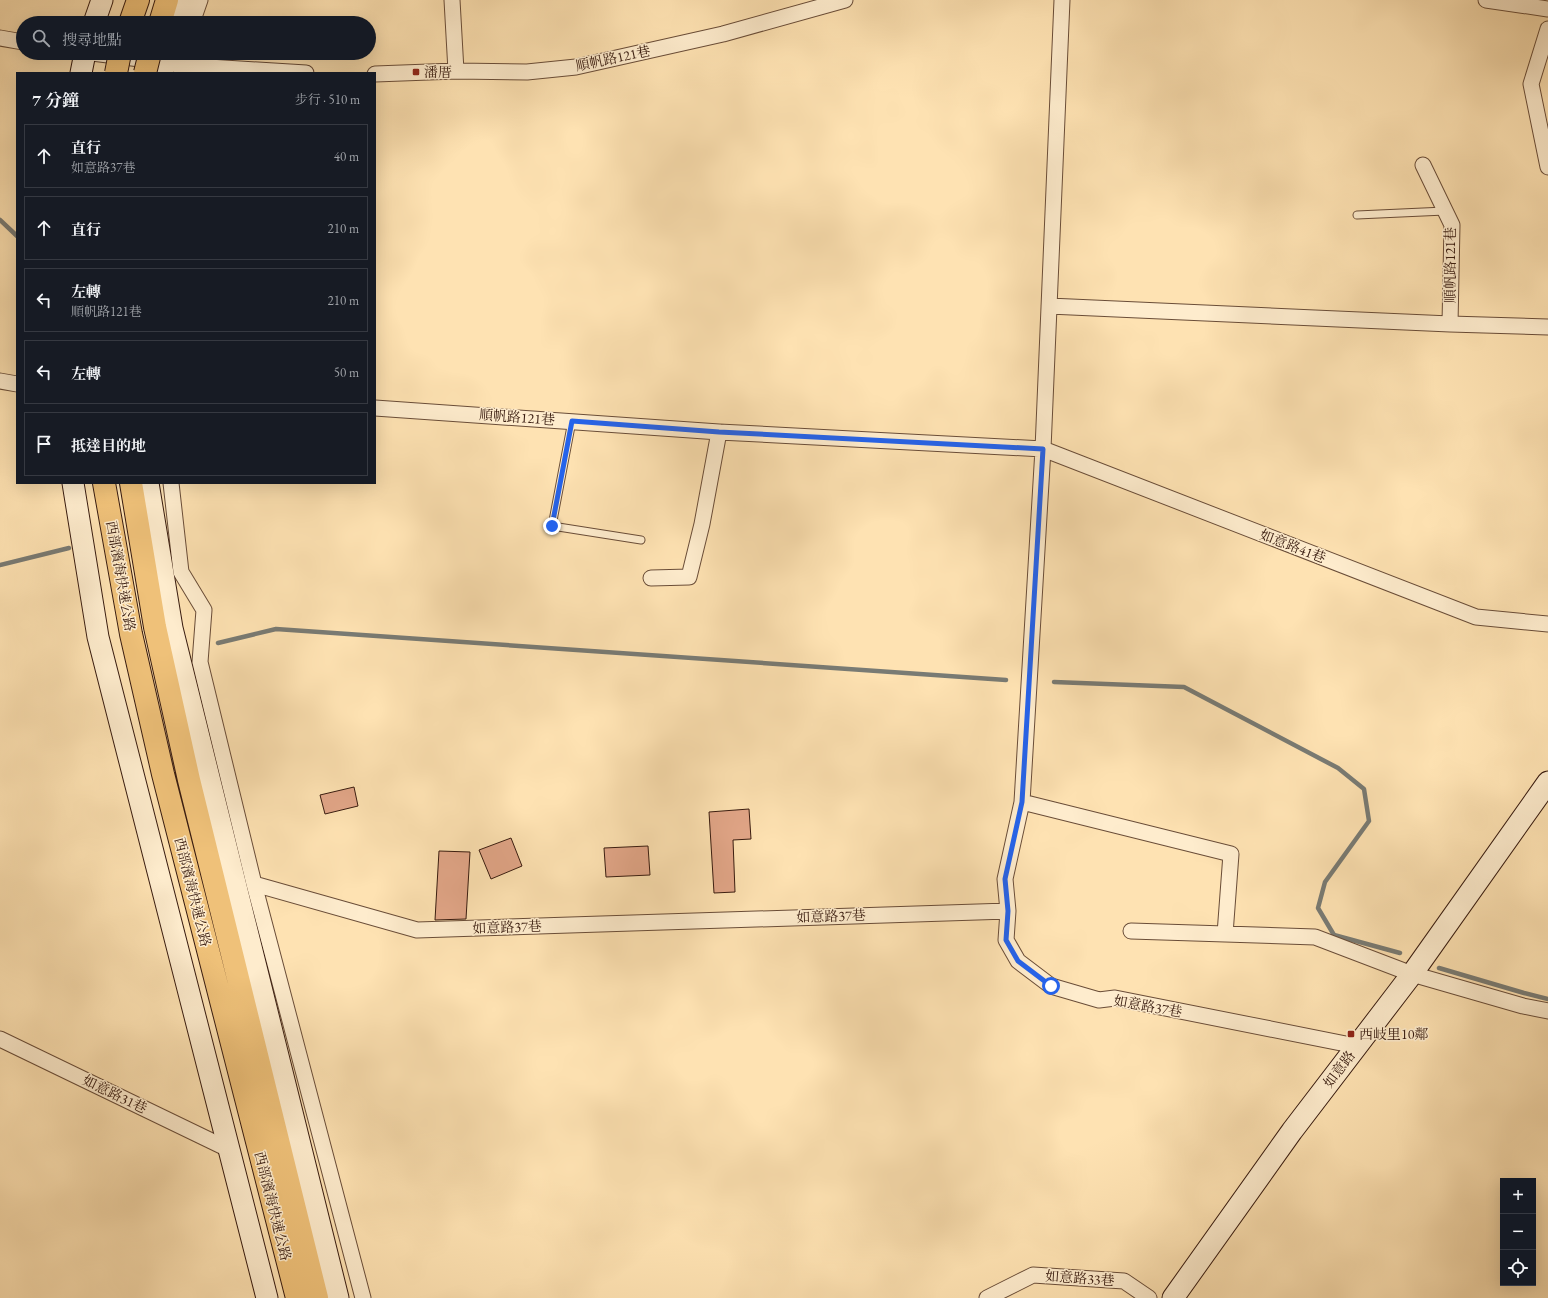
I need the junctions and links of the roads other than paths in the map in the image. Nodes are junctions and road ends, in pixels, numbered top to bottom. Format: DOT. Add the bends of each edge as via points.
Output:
graph roads {
  1 [pos="102,0"];
  2 [pos="138,0"];
  3 [pos="168,0"];
  4 [pos="183,0"];
  5 [pos="200,0"];
  6 [pos="452,0"];
  7 [pos="845,0"];
  8 [pos="1062,0"];
  9 [pos="1486,0"];
  10 [pos="1548,9"];
  11 [pos="96,16"];
  12 [pos="132,16"];
  13 [pos="162,16"];
  14 [pos="178,16"];
  15 [pos="194,16"];
  16 [pos="1548,29"];
  17 [pos="0,38"];
  18 [pos="16,41"];
  19 [pos="84,60"];
  20 [pos="119,60"];
  21 [pos="151,60"];
  22 [pos="168,62"];
  23 [pos="456,70"];
  24 [pos="81,72"];
  25 [pos="116,72"];
  26 [pos="147,72"];
  27 [pos="293,72"];
  28 [pos="376,74"];
  29 [pos="1423,165"];
  30 [pos="1548,167"];
  31 [pos="1445,211"];
  32 [pos="1357,215"];
  33 [pos="1049,306"];
  34 [pos="1450,324"];
  35 [pos="1548,327"];
  36 [pos="0,381"];
  37 [pos="16,384"];
  38 [pos="376,408"];
  39 [pos="572,421"];
  40 [pos="719,432"];
  41 [pos="1043,449"];
  42 [pos="73,484"];
  43 [pos="104,484"];
  44 [pos="131,484"];
  45 [pos="148,484"];
  46 [pos="171,484"];
  47 [pos="641,540"];
  48 [pos="651,578"];
  49 [pos="1548,624"];
  50 [pos="1548,782"];
  51 [pos="1022,802"];
  52 [pos="254,884"];
  53 [pos="1008,911"];
  54 [pos="1131,931"];
  55 [pos="1226,934"];
  56 [pos="1412,974"];
  57 [pos="1548,1011"];
  58 [pos="0,1039"];
  59 [pos="1356,1046"];
  60 [pos="230,1150"];
  61 [pos="267,1298"];
  62 [pos="296,1298"];
  63 [pos="317,1298"];
  64 [pos="338,1298"];
  65 [pos="363,1298"];
  66 [pos="987,1298"];
  67 [pos="1149,1298"];
  68 [pos="1173,1298"];
  1 -- 11 [label="street"];
  2 -- 12 [label="highway"];
  3 -- 13 [label="highway"];
  4 -- 14 [label="street"];
  5 -- 15 [label="street"];
  6 -- 23 [label="street"];
  7 -- 23 [label="street, 順帆路121巷" via="723,34 576,67 527,72"];
  8 -- 33 [label="street"];
  9 -- 10 [label="street"];
  16 -- 30 [label="street" via="1531,84"];
  17 -- 18 [label="street"];
  19 -- 24 [label="street"];
  20 -- 25 [label="highway, bridge"];
  21 -- 22 [label="street"];
  22 -- 26 [label="highway, bridge"];
  22 -- 27 [label="street"];
  23 -- 28 [label="street, 順帆路121巷"];
  29 -- 31 [label="street, 順帆路121巷"];
  31 -- 32 [label="lane"];
  31 -- 34 [label="street, 順帆路121巷" via="1452,225"];
  33 -- 34 [label="street"];
  33 -- 41 [label="street"];
  34 -- 35 [label="street"];
  36 -- 37 [label="street"];
  38 -- 39 [label="street, 順帆路121巷"];
  39 -- 40 [label="street, 順帆路121巷"];
  39 -- 47 [label="lane" via="552,526"];
  40 -- 41 [label="street, 順帆路121巷"];
  40 -- 48 [label="street" via="689,577"];
  41 -- 49 [label="street, 如意路41巷" via="1476,617"];
  41 -- 51 [label="street"];
  42 -- 60 [label="street" via="98,637"];
  43 -- 62 [label="highway, 西部濱海快速公路" via="131,634 163,774"];
  44 -- 63 [label="highway, 西部濱海快速公路" via="155,627 188,780"];
  45 -- 64 [label="street" via="172,628"];
  46 -- 52 [label="street" via="181,572 204,610 200,662"];
  50 -- 56 [label="street, 如意路"];
  51 -- 53 [label="street" via="1005,879"];
  51 -- 55 [label="street" via="1231,854"];
  52 -- 53 [label="street, 如意路37巷" via="417,930"];
  52 -- 65 [label="street"];
  53 -- 59 [label="street, 如意路37巷" via="1006,940 1018,961 1051,986 1099,1000 1115,998"];
  54 -- 55 [label="street"];
  55 -- 56 [label="street" via="1315,937"];
  56 -- 57 [label="street"];
  56 -- 59 [label="street, 如意路"];
  58 -- 60 [label="street, 如意路31巷"];
  59 -- 68 [label="street, 如意路" via="1292,1130"];
  60 -- 61 [label="street"];
  66 -- 67 [label="street, 如意路33巷" via="1033,1275 1124,1281"];
}
